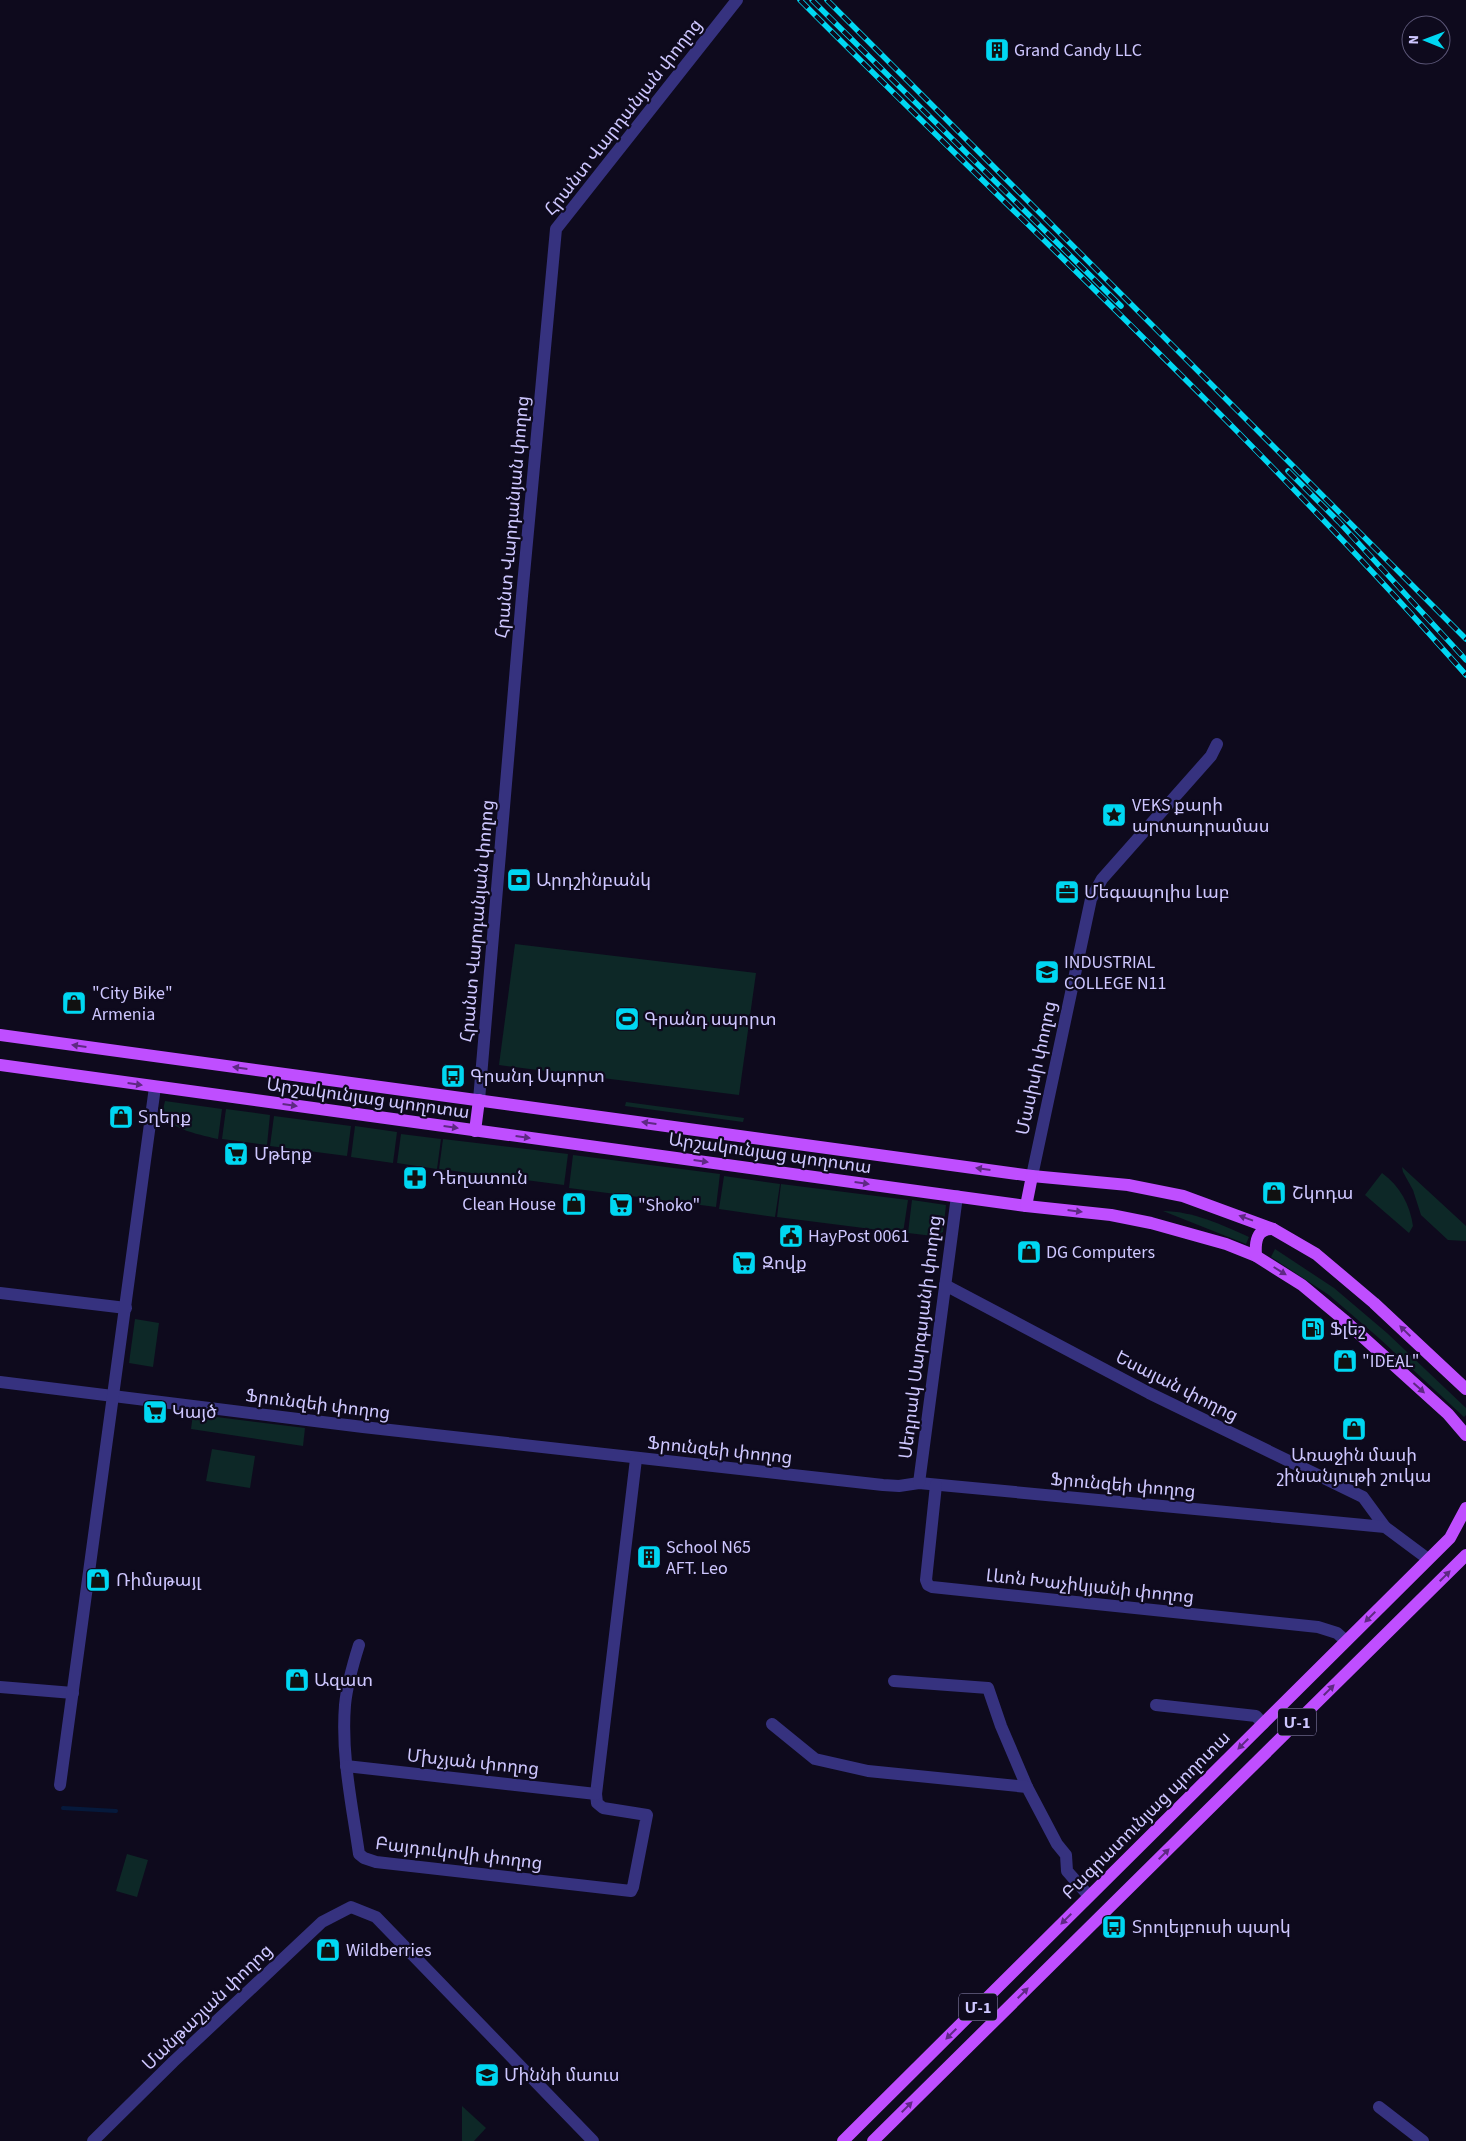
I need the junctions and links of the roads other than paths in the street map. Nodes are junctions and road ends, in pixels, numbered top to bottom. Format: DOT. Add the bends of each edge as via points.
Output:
graph roads {
  1 [pos="737,0"];
  2 [pos="1216,744"];
  3 [pos="0,1036"];
  4 [pos="0,1065"];
  5 [pos="155,1087"];
  6 [pos="479,1100"];
  7 [pos="475,1131"];
  8 [pos="1032,1176"];
  9 [pos="957,1196"];
  10 [pos="1026,1206"];
  11 [pos="1273,1229"];
  12 [pos="1256,1256"];
  13 [pos="945,1285"];
  14 [pos="0,1293"];
  15 [pos="126,1308"];
  16 [pos="0,1382"];
  17 [pos="1466,1389"];
  18 [pos="114,1396"];
  19 [pos="1466,1435"];
  20 [pos="636,1459"];
  21 [pos="919,1483"];
  22 [pos="936,1485"];
  23 [pos="1466,1508"];
  24 [pos="1384,1527"];
  25 [pos="1466,1555"];
  26 [pos="1428,1560"];
  27 [pos="1346,1640"];
  28 [pos="359,1645"];
  29 [pos="894,1681"];
  30 [pos="0,1687"];
  31 [pos="73,1694"];
  32 [pos="1156,1705"];
  33 [pos="772,1724"];
  34 [pos="1262,1724"];
  35 [pos="346,1766"];
  36 [pos="60,1785"];
  37 [pos="1027,1787"];
  38 [pos="596,1794"];
  39 [pos="1089,1896"];
  40 [pos="1379,2107"];
  41 [pos="93,2141"];
  42 [pos="593,2141"];
  43 [pos="843,2141"];
  44 [pos="872,2141"];
  45 [pos="1423,2141"];
  1 -- 6 [label="street, Հրանտ Վարդանյան փողոց" via="556,229"];
  2 -- 8 [label="street, Մասիսի փողոց" via="1211,756 1102,879 1091,900"];
  6 -- 3 [label="main road, Արշակունյաց պողոտա, one-way"];
  4 -- 5 [label="main road, Արշակունյաց պողոտա, one-way"];
  5 -- 7 [label="main road, Արշակունյաց պողոտա, one-way"];
  5 -- 15 [label="street"];
  6 -- 7 [label="main road"];
  8 -- 6 [label="main road, Արշակունյաց պողոտա, one-way"];
  7 -- 9 [label="main road, Արշակունյաց պողոտա, one-way"];
  8 -- 10 [label="main road"];
  11 -- 8 [label="main road, Արշակունյաց պողոտա, one-way" via="1183,1196 1128,1185"];
  9 -- 10 [label="main road, Արշակունյաց պողոտա"];
  9 -- 13 [label="street, Սեդրակ Սարգսյանի փողոց"];
  10 -- 12 [label="main road, Արշակունյաց պողոտա, one-way" via="1111,1215 1151,1223"];
  11 -- 12 [label="main road" via="1267,1228 1258,1235"];
  17 -- 11 [label="main road, Արշակունյաց պողոտա, one-way" via="1316,1254"];
  12 -- 19 [label="main road, Արշակունյաց պողոտա, one-way" via="1302,1285 1344,1320 1448,1414"];
  13 -- 21 [label="street, Սեդրակ Սարգսյանի փողոց"];
  13 -- 24 [label="street, Եսայան փողոց" via="1149,1393 1363,1497"];
  14 -- 15 [label="street"];
  15 -- 18 [label="street"];
  16 -- 18 [label="street, Ֆրունզեի փողոց"];
  18 -- 20 [label="street, Ֆրունզեի փողոց"];
  18 -- 31 [label="street"];
  20 -- 21 [label="street, Ֆրունզեի փողոց" via="883,1485"];
  20 -- 38 [label="street"];
  21 -- 22 [label="street, Ֆրունզեի փողոց"];
  22 -- 24 [label="street, Ֆրունզեի փողոց"];
  22 -- 27 [label="street, Լևոն Խաչիկյանի փողոց" via="926,1580 932,1587 1318,1627 1338,1633"];
  23 -- 26 [label="main road, Բագրատունյաց պողոտա / Մ-1" via="1450,1538"];
  24 -- 26 [label="street"];
  44 -- 25 [label="main road, Մ-1, one-way"];
  26 -- 27 [label="main road, Բագրատունյաց պողոտա / Մ-1, one-way"];
  27 -- 34 [label="main road, Բագրատունյաց պողոտա / Մ-1"];
  28 -- 35 [label="street, Բայդուկովի փողոց" via="345,1706"];
  29 -- 37 [label="street" via="988,1688"];
  30 -- 31 [label="street"];
  31 -- 36 [label="street"];
  32 -- 34 [label="street" via="1256,1716"];
  33 -- 37 [label="street" via="815,1759 868,1771"];
  34 -- 39 [label="main road, Բագրատունյաց պողոտա / Մ-1, one-way"];
  35 -- 38 [label="street, Մխչյան փողոց"];
  35 -- 38 [label="street, Բայդուկովի փողոց" via="359,1854 364,1858 627,1892 633,1887 647,1815 603,1808 597,1803"];
  37 -- 39 [label="street" via="1066,1855 1067,1871"];
  39 -- 43 [label="main road, Բագրատունյաց պողոտա / Մ-1, one-way"];
  40 -- 45 [label="street"];
  41 -- 42 [label="street, Մանթաշյան փողոց" via="322,1922 351,1907 376,1917"];
}
